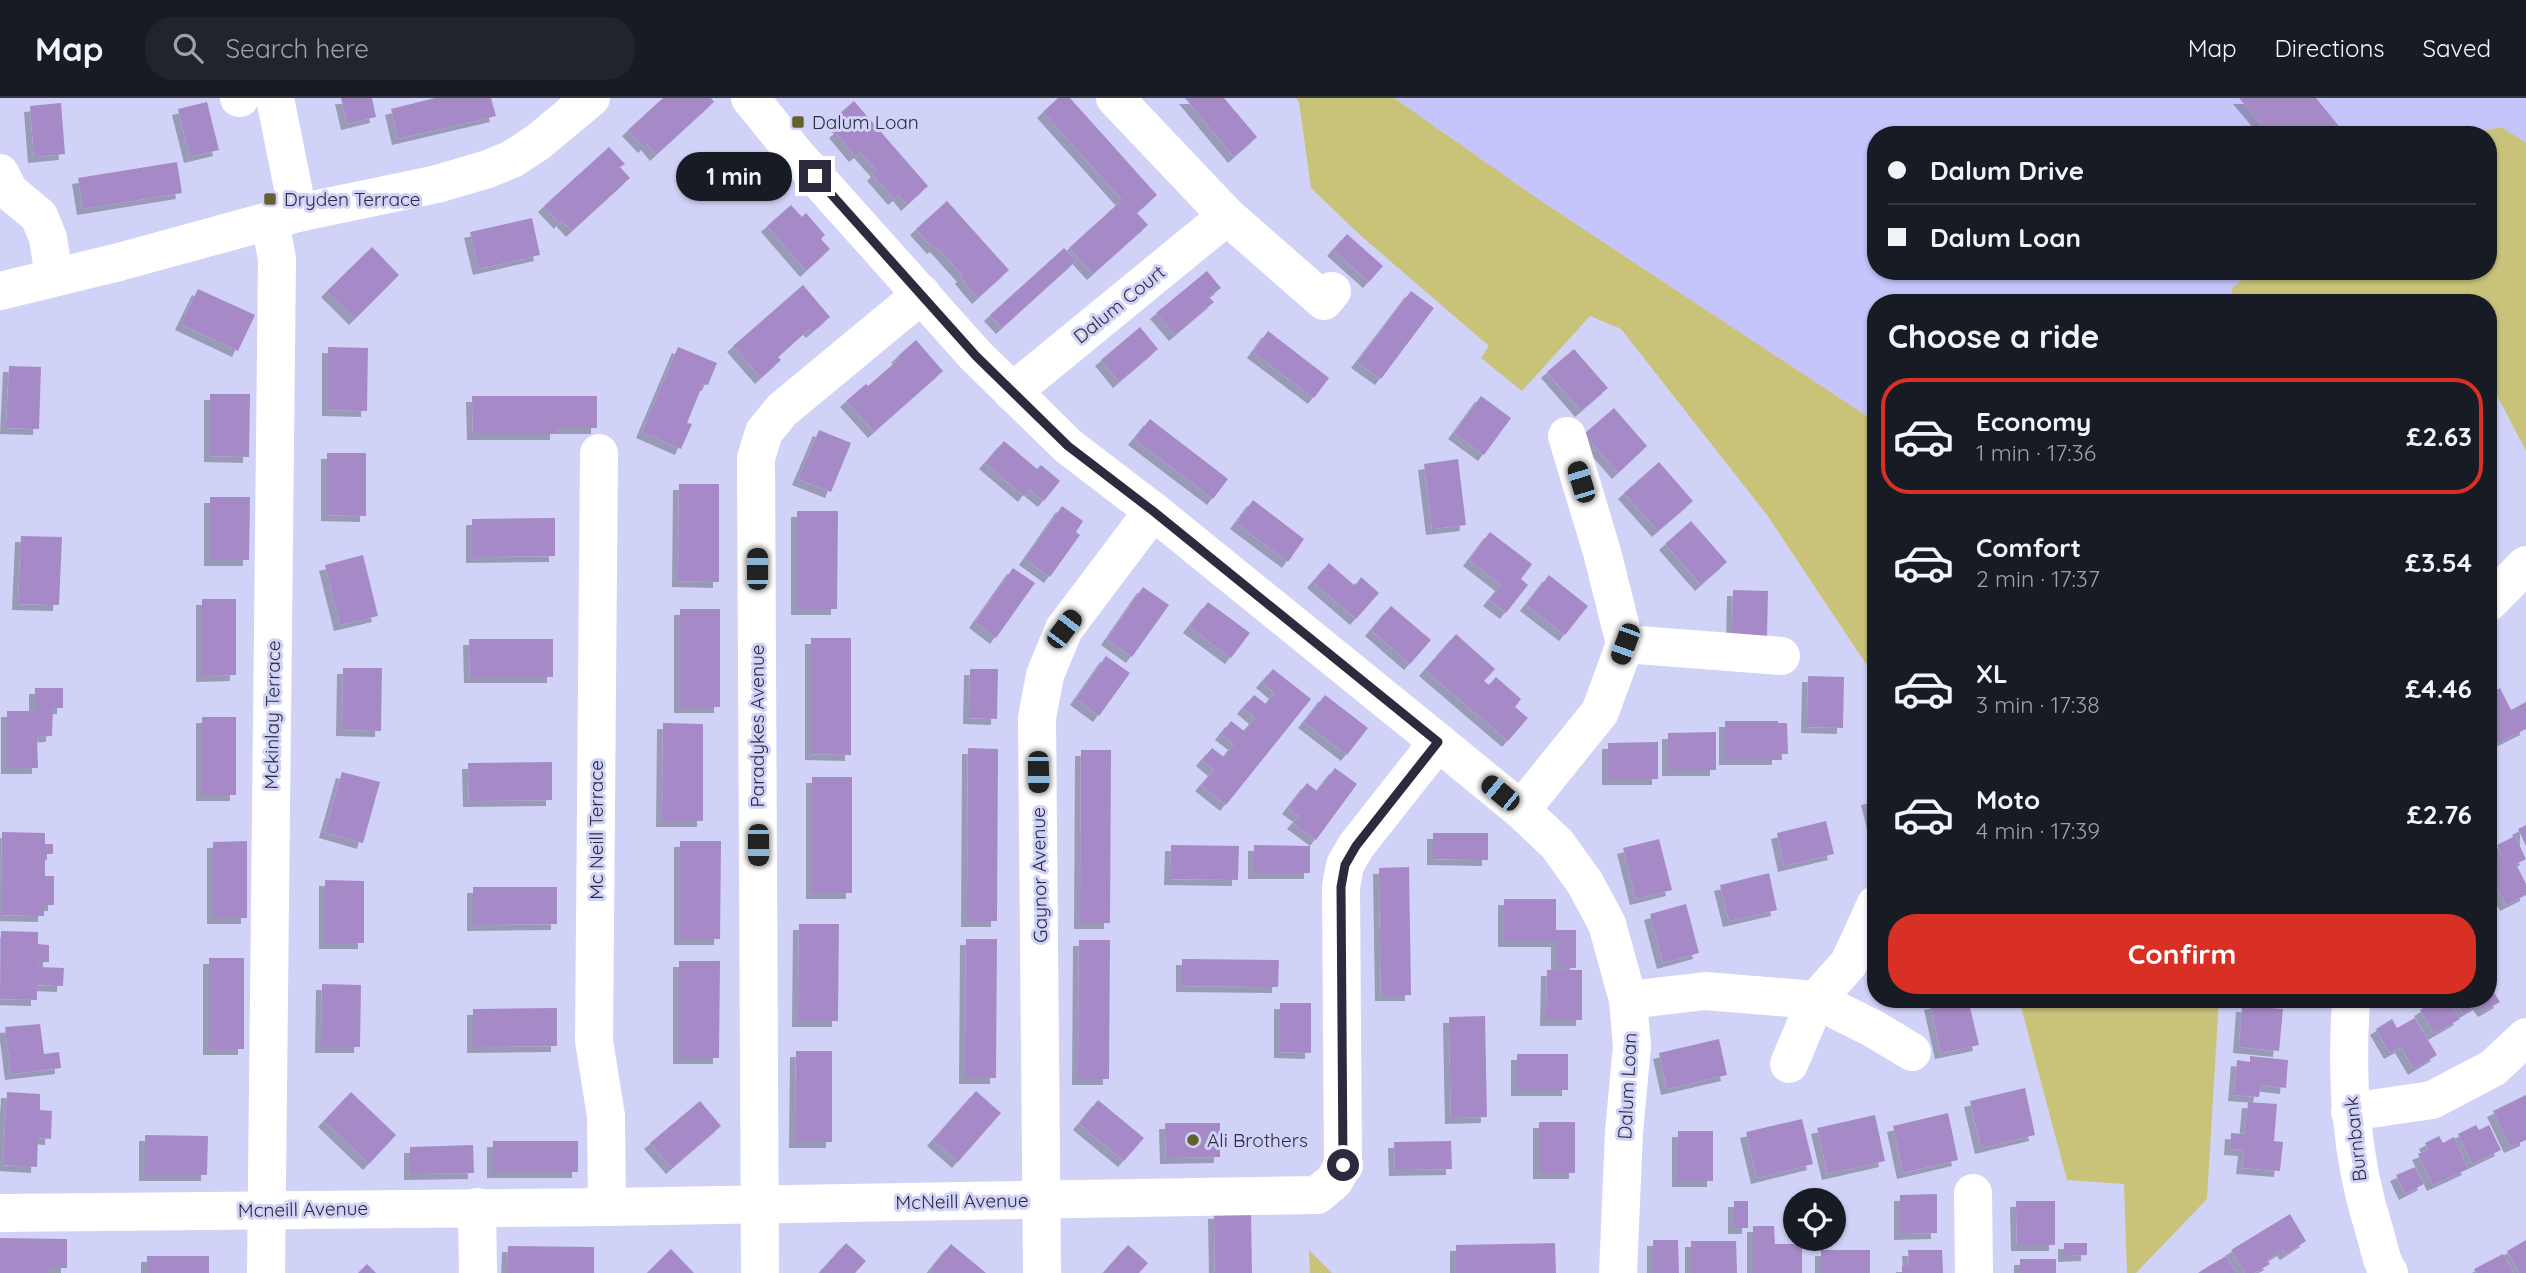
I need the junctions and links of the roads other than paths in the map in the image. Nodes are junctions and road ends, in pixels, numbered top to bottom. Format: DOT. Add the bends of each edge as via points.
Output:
graph roads {
  1 [pos="275,98"];
  2 [pos="750,98"];
  3 [pos="1115,98"];
  4 [pos="588,99"];
  5 [pos="0,173"];
  6 [pos="1227,216"];
  7 [pos="284,217"];
  8 [pos="54,277"];
  9 [pos="0,290"];
  10 [pos="1332,291"];
  11 [pos="922,294"];
  12 [pos="1012,393"];
  13 [pos="1567,436"];
  14 [pos="599,453"];
  15 [pos="1153,511"];
  16 [pos="2526,565"];
  17 [pos="2497,594"];
  18 [pos="1625,644"];
  19 [pos="1781,656"];
  20 [pos="1438,742"];
  21 [pos="1521,810"];
  22 [pos="1867,924"];
  23 [pos="1628,1000"];
  24 [pos="1816,1000"];
  25 [pos="2350,1008"];
  26 [pos="2526,1037"];
  27 [pos="1912,1052"];
  28 [pos="1789,1064"];
  29 [pos="2350,1112"];
  30 [pos="1973,1193"];
  31 [pos="1043,1200"];
  32 [pos="760,1204"];
  33 [pos="477,1207"];
  34 [pos="607,1207"];
  35 [pos="267,1210"];
  36 [pos="0,1213"];
  37 [pos="2384,1272"];
  38 [pos="266,1273"];
  39 [pos="478,1273"];
  40 [pos="760,1273"];
  41 [pos="1042,1273"];
  42 [pos="1618,1273"];
  43 [pos="1974,1273"];
  1 -- 7 [label="street"];
  2 -- 11 [label="street, Dalum Loan"];
  3 -- 6 [label="street"];
  4 -- 7 [label="street" via="538,142 488,169"];
  5 -- 8 [label="street" via="9,191 39,216"];
  6 -- 10 [label="street" via="1324,302"];
  6 -- 12 [label="street, Dalum Court"];
  7 -- 8 [label="street"];
  7 -- 35 [label="street, Mckinlay Terrace" via="277,260"];
  8 -- 9 [label="street"];
  11 -- 12 [label="street, Dalum Loan"];
  11 -- 32 [label="street, Paradykes Avenue" via="782,410 764,432 756,458"];
  12 -- 15 [label="street, Dalum Loan" via="1068,446"];
  13 -- 18 [label="street"];
  14 -- 34 [label="street, Mc Neill Terrace" via="594,1041 606,1116"];
  15 -- 20 [label="street, Dalum Loan"];
  15 -- 31 [label="street, Gaynor Avenue" via="1064,629 1045,675 1037,718"];
  16 -- 17 [label="street"];
  18 -- 19 [label="street"];
  18 -- 21 [label="street" via="1600,712"];
  20 -- 21 [label="street, Dalum Loan"];
  20 -- 31 [label="street, McNeill Avenue" via="1345,865 1341,887 1343,1165 1334,1181 1317,1195"];
  21 -- 23 [label="street, Dalum Loan" via="1557,844 1585,883 1607,924"];
  22 -- 24 [label="street" via="1849,963"];
  23 -- 24 [label="street" via="1705,991"];
  23 -- 42 [label="street, Dalum Loan" via="1632,1045"];
  24 -- 27 [label="street"];
  24 -- 28 [label="street"];
  25 -- 29 [label="street, Burnbank"];
  26 -- 29 [label="street" via="2493,1068 2432,1100"];
  29 -- 37 [label="street, Burnbank" via="2361,1191"];
  30 -- 43 [label="street"];
  31 -- 32 [label="street, McNeill Avenue"];
  31 -- 41 [label="street, Gaynor Avenue"];
  32 -- 34 [label="street, McNeill Avenue"];
  32 -- 40 [label="street, Paradykes Avenue"];
  33 -- 34 [label="street, Mcneill Avenue"];
  33 -- 35 [label="street, Mcneill Avenue"];
  33 -- 39 [label="street"];
  35 -- 36 [label="street, Mcneill Avenue"];
  35 -- 38 [label="street, Mckinlay Terrace"];
}
